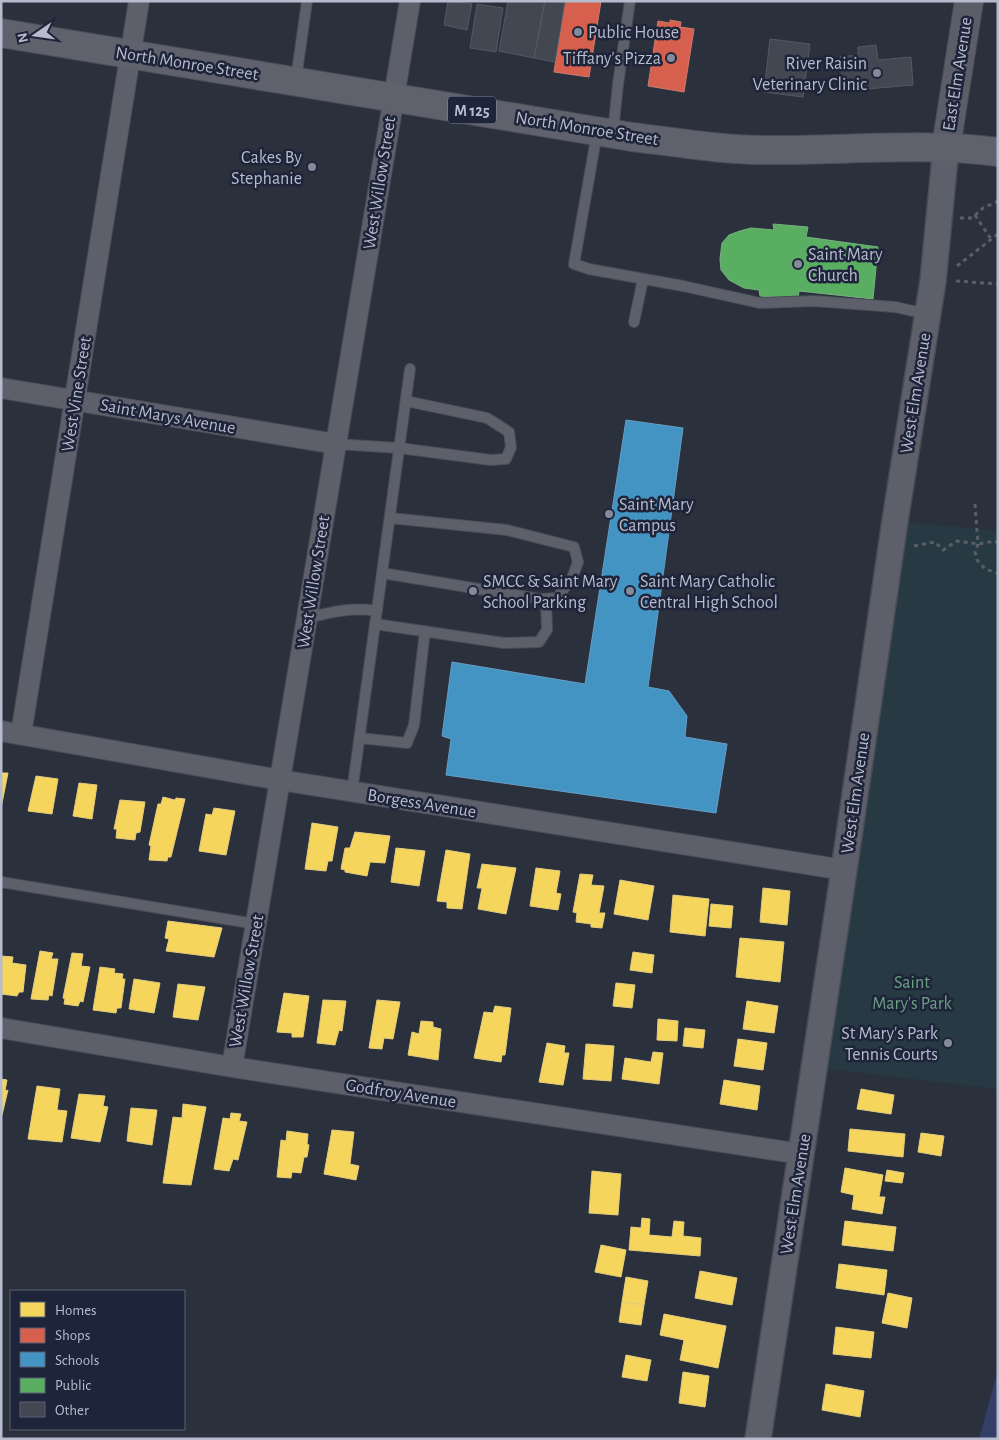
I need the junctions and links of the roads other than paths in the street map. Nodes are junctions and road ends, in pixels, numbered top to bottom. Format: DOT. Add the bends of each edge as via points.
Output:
graph roads {
  1 [pos="139,1"];
  2 [pos="307,1"];
  3 [pos="410,1"];
  4 [pos="630,1"];
  5 [pos="968,1"];
  6 [pos="1,33"];
  7 [pos="130,54"];
  8 [pos="296,81"];
  9 [pos="393,97"];
  10 [pos="605,132"];
  11 [pos="946,147"];
  12 [pos="998,152"];
  13 [pos="643,279"];
  14 [pos="927,314"];
  15 [pos="634,322"];
  16 [pos="410,369"];
  17 [pos="1,388"];
  18 [pos="75,400"];
  19 [pos="406,400"];
  20 [pos="336,444"];
  21 [pos="399,448"];
  22 [pos="390,518"];
  23 [pos="382,573"];
  24 [pos="546,599"];
  25 [pos="377,611"];
  26 [pos="307,618"];
  27 [pos="375,624"];
  28 [pos="425,631"];
  29 [pos="1,732"];
  30 [pos="21,734"];
  31 [pos="360,738"];
  32 [pos="280,780"];
  33 [pos="352,792"];
  34 [pos="844,870"];
  35 [pos="1,882"];
  36 [pos="256,924"];
  37 [pos="1,1028"];
  38 [pos="232,1067"];
  39 [pos="801,1154"];
  40 [pos="758,1439"];
  1 -- 7 [label="street, West Vine Street"];
  2 -- 8 [label="lane"];
  3 -- 9 [label="street, West Willow Street"];
  4 -- 10 [label="lane" via="618,84"];
  5 -- 11 [label="main road, East Elm Avenue"];
  6 -- 7 [label="main road, North Monroe Street / M 125"];
  7 -- 8 [label="main road, North Monroe Street / M 125"];
  7 -- 18 [label="street, West Vine Street"];
  8 -- 9 [label="main road, North Monroe Street / M 125"];
  9 -- 10 [label="main road, North Monroe Street / M 125"];
  9 -- 20 [label="street, West Willow Street"];
  10 -- 11 [label="main road, North Monroe Street / M 125" via="701,146 763,150"];
  10 -- 13 [label="lane" via="574,264 589,270"];
  11 -- 12 [label="main road, North Monroe Street / M 125"];
  11 -- 14 [label="street, West Elm Avenue"];
  13 -- 14 [label="lane" via="760,303 814,301 895,307"];
  13 -- 15 [label="lane"];
  14 -- 34 [label="street, West Elm Avenue"];
  16 -- 19 [label="lane"];
  17 -- 18 [label="street, Saint Marys Avenue"];
  18 -- 20 [label="street, Saint Marys Avenue"];
  18 -- 30 [label="street, West Vine Street"];
  19 -- 21 [label="lane"];
  19 -- 21 [label="lane" via="487,418 509,432 511,447 506,459 491,460"];
  20 -- 21 [label="lane"];
  20 -- 26 [label="street, West Willow Street"];
  21 -- 22 [label="lane"];
  22 -- 23 [label="lane"];
  22 -- 24 [label="lane" via="506,530 574,546 578,562 572,578 557,598"];
  23 -- 24 [label="lane"];
  23 -- 25 [label="lane"];
  24 -- 28 [label="lane" via="547,630 539,642 504,643"];
  25 -- 26 [label="lane" via="360,608 337,610"];
  25 -- 27 [label="lane"];
  26 -- 32 [label="street, West Willow Street"];
  27 -- 28 [label="lane"];
  27 -- 31 [label="lane"];
  28 -- 31 [label="lane" via="414,725 407,743"];
  29 -- 30 [label="street, Borgess Avenue"];
  30 -- 32 [label="street, Borgess Avenue"];
  31 -- 33 [label="lane"];
  32 -- 33 [label="street, Borgess Avenue"];
  32 -- 36 [label="street, West Willow Street"];
  33 -- 34 [label="street, Borgess Avenue"];
  34 -- 39 [label="street, West Elm Avenue"];
  35 -- 36 [label="lane"];
  36 -- 38 [label="street, West Willow Street"];
  37 -- 38 [label="street, Godfroy Avenue"];
  38 -- 39 [label="street, Godfroy Avenue"];
  39 -- 40 [label="street, West Elm Avenue"];
}
